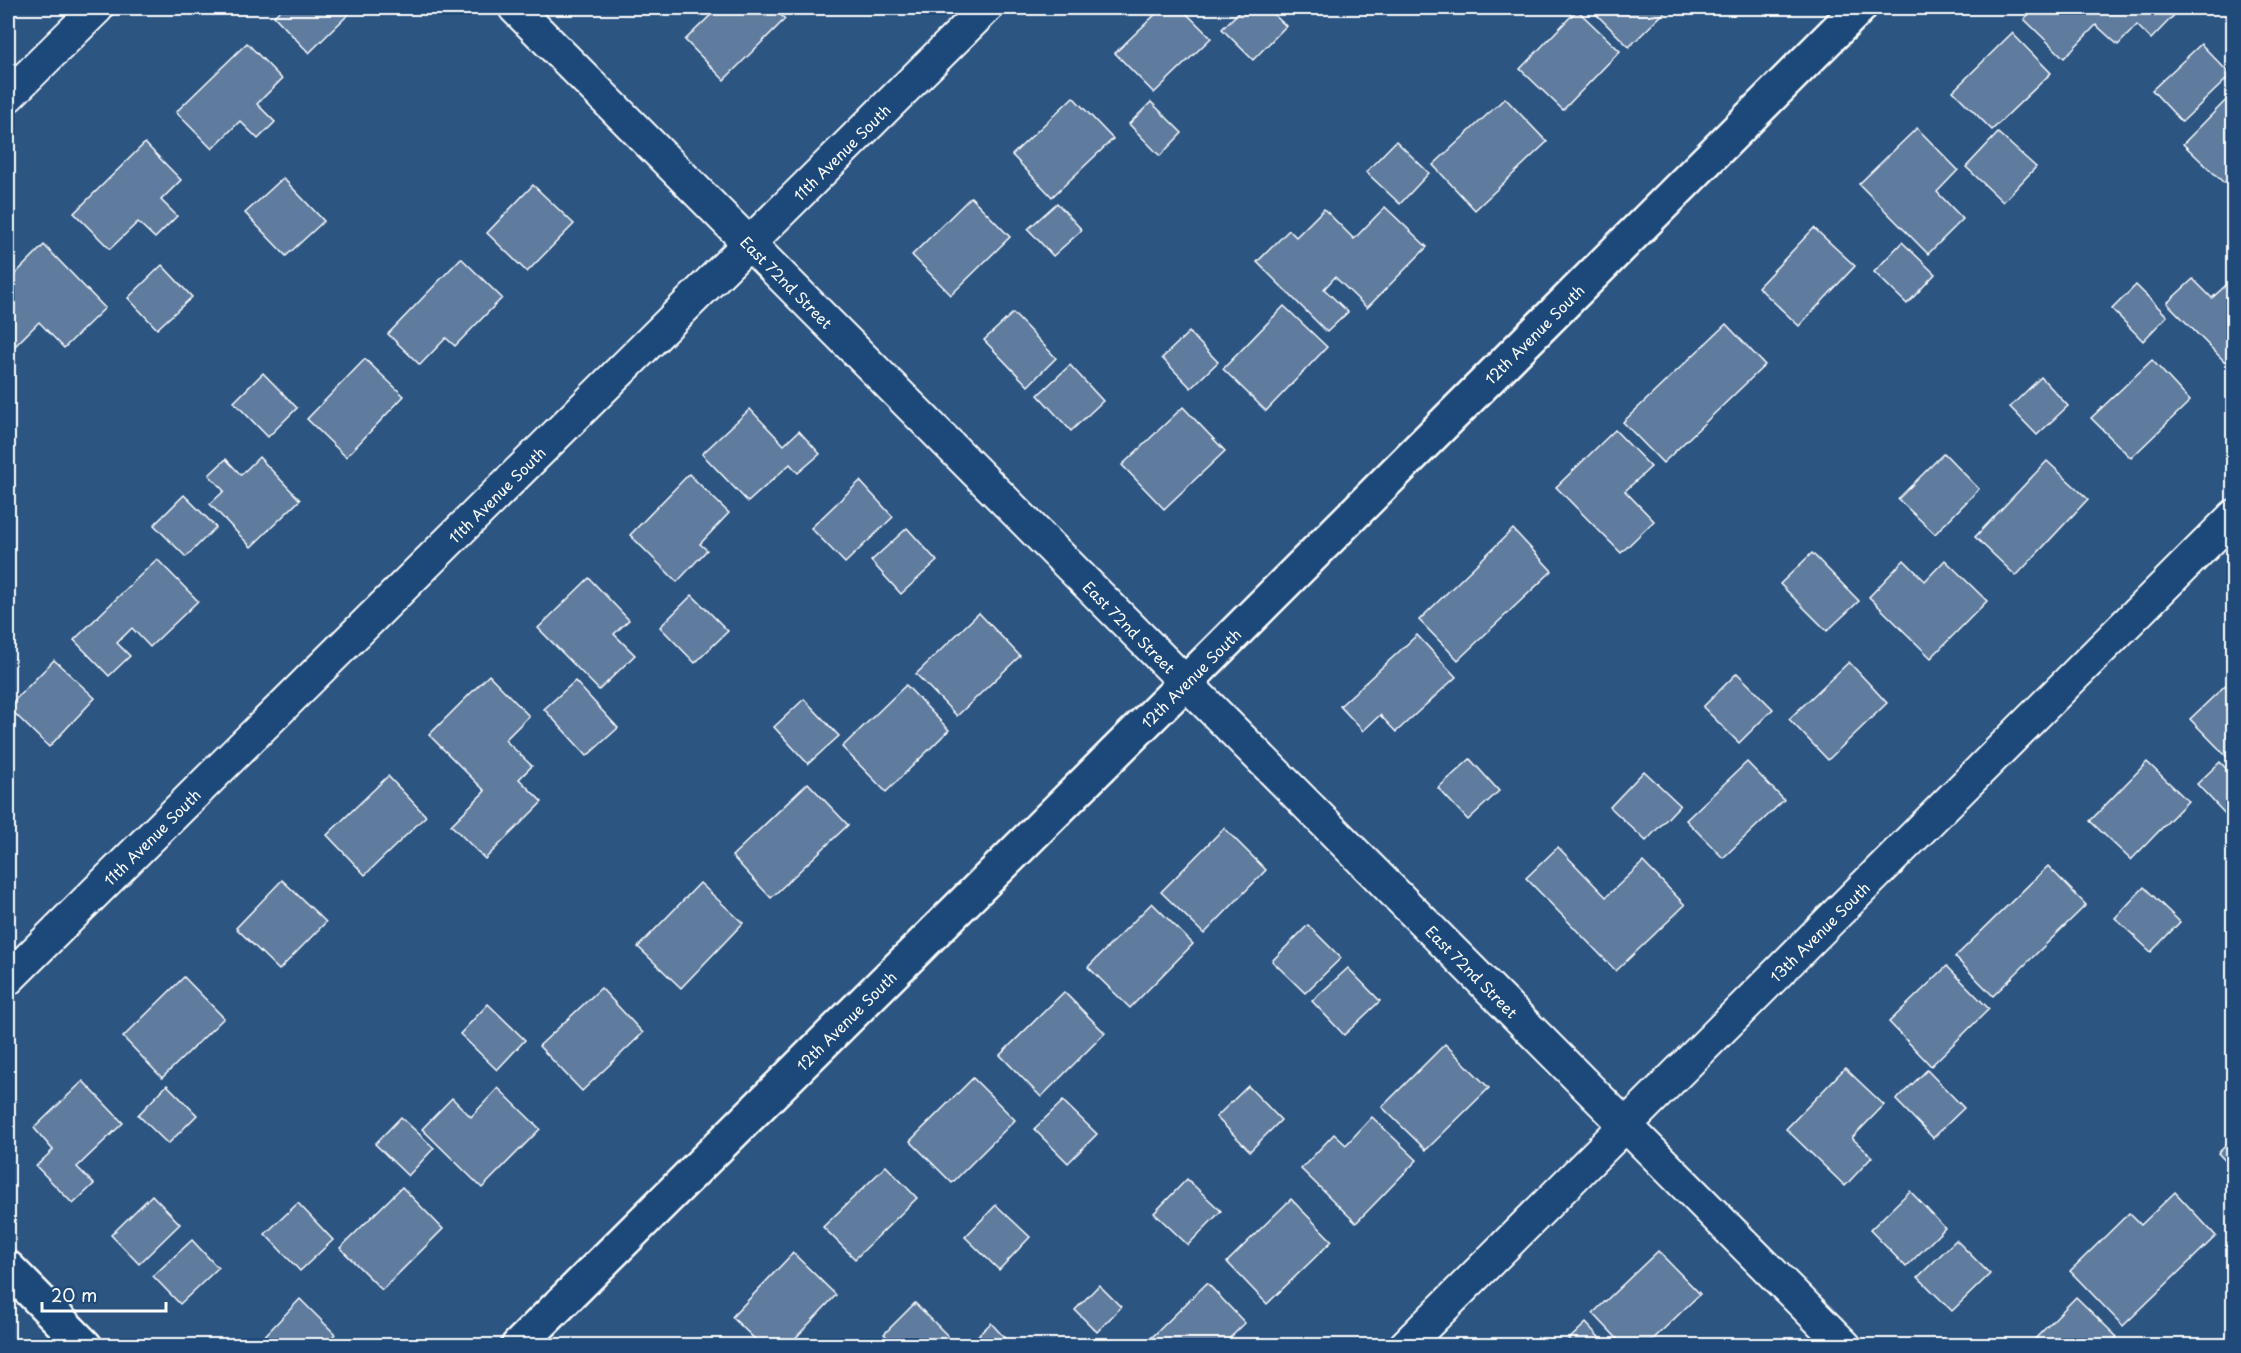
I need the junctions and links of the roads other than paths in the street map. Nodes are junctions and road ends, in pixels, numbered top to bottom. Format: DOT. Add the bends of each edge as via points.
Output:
graph roads {
  1 [pos="97,8"];
  2 [pos="515,8"];
  3 [pos="986,8"];
  4 [pos="1849,11"];
  5 [pos="8,96"];
  6 [pos="748,243"];
  7 [pos="2234,516"];
  8 [pos="1187,681"];
  9 [pos="8,979"];
  10 [pos="1625,1126"];
  11 [pos="8,1268"];
  12 [pos="85,1346"];
  13 [pos="518,1346"];
  14 [pos="1405,1346"];
  15 [pos="1845,1346"];
  1 -- 5 [label="street"];
  2 -- 6 [label="street, East 72nd Street"];
  3 -- 6 [label="street, 11th Avenue South"];
  4 -- 8 [label="street, 12th Avenue South"];
  6 -- 8 [label="street, East 72nd Street"];
  6 -- 9 [label="street, 11th Avenue South"];
  7 -- 10 [label="street, 13th Avenue South"];
  8 -- 10 [label="street, East 72nd Street"];
  8 -- 13 [label="street, 12th Avenue South"];
  10 -- 14 [label="street, 13th Avenue South"];
  10 -- 15 [label="street, East 72nd Street"];
  11 -- 12 [label="street"];
}
